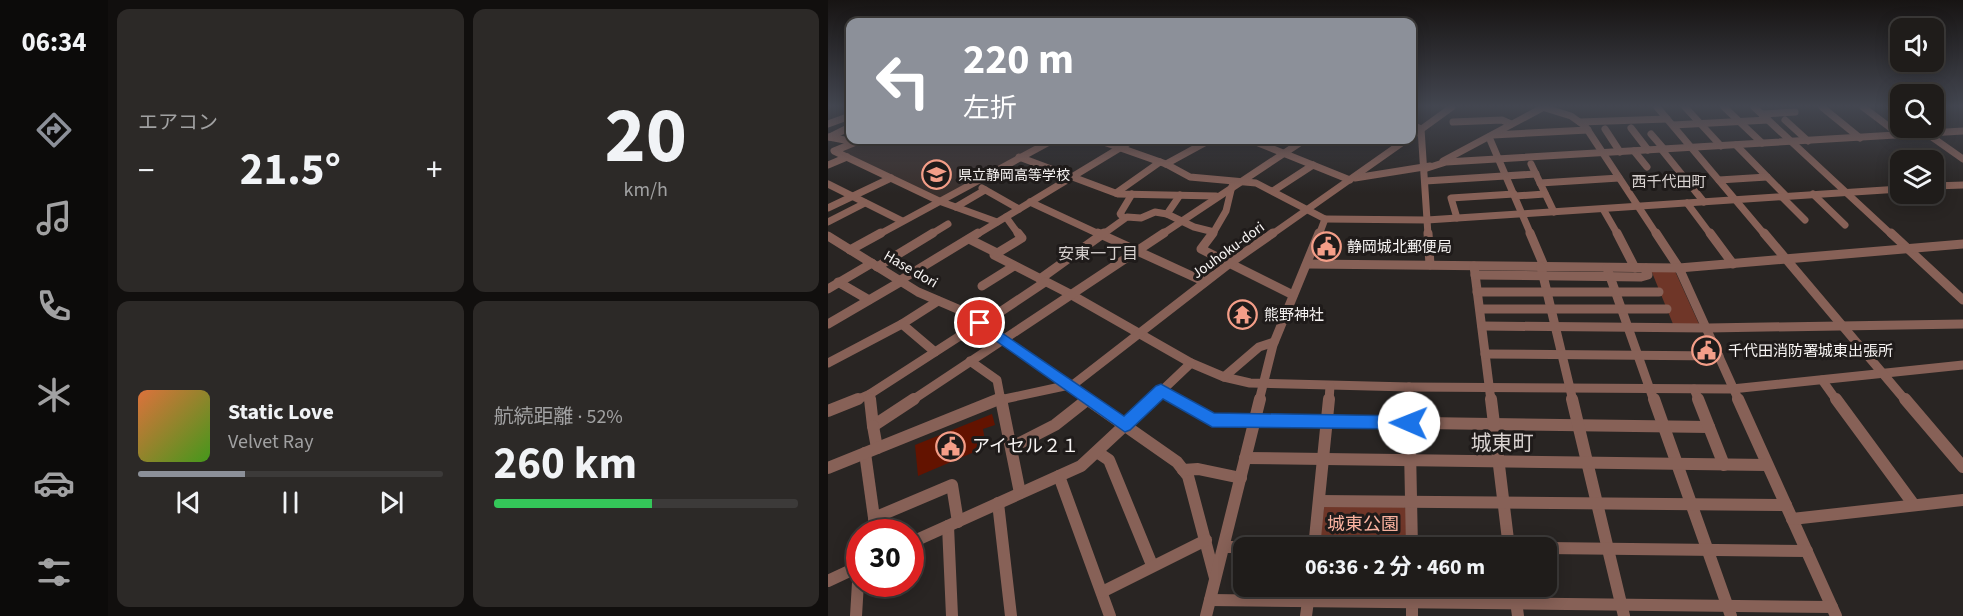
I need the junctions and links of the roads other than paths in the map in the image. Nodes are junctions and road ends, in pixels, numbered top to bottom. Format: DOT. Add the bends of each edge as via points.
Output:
graph roads {
  1 [pos="1422,136"];
  2 [pos="1490,136"];
  3 [pos="1494,136"];
  4 [pos="1592,136"];
  5 [pos="1609,136"];
  6 [pos="1637,136"];
  7 [pos="1652,136"];
  8 [pos="1682,136"];
  9 [pos="1712,136"];
  10 [pos="1754,136"];
  11 [pos="1785,136"];
  12 [pos="1802,136"];
  13 [pos="1857,136"];
  14 [pos="1890,136"];
  15 [pos="829,137"];
  16 [pos="1860,138"];
  17 [pos="1934,138"];
  18 [pos="846,139"];
  19 [pos="1808,141"];
  20 [pos="1792,142"];
  21 [pos="1762,143"];
  22 [pos="851,144"];
  23 [pos="1045,144"];
  24 [pos="1109,144"];
  25 [pos="1124,144"];
  26 [pos="1202,144"];
  27 [pos="1261,144"];
  28 [pos="1298,144"];
  29 [pos="1400,144"];
  30 [pos="1736,145"];
  31 [pos="1721,146"];
  32 [pos="1118,147"];
  33 [pos="1692,148"];
  34 [pos="1663,149"];
  35 [pos="1648,150"];
  36 [pos="1635,151"];
  37 [pos="1620,152"];
  38 [pos="1283,153"];
  39 [pos="1603,153"];
  40 [pos="848,157"];
  41 [pos="1019,158"];
  42 [pos="1499,159"];
  43 [pos="1963,159"];
  44 [pos="1163,163"];
  45 [pos="1531,164"];
  46 [pos="828,165"];
  47 [pos="1312,165"];
  48 [pos="1647,167"];
  49 [pos="1424,168"];
  50 [pos="1536,174"];
  51 [pos="1073,176"];
  52 [pos="1506,176"];
  53 [pos="1767,177"];
  54 [pos="891,178"];
  55 [pos="1619,178"];
  56 [pos="1351,179"];
  57 [pos="1719,180"];
  58 [pos="1240,181"];
  59 [pos="1425,181"];
  60 [pos="1540,183"];
  61 [pos="828,184"];
  62 [pos="1963,184"];
  63 [pos="1944,185"];
  64 [pos="1232,186"];
  65 [pos="1890,190"];
  66 [pos="1273,191"];
  67 [pos="1846,192"];
  68 [pos="1116,193"];
  69 [pos="1132,194"];
  70 [pos="1545,194"];
  71 [pos="1813,194"];
  72 [pos="1180,195"];
  73 [pos="1514,195"];
  74 [pos="852,196"];
  75 [pos="1216,196"];
  76 [pos="1784,196"];
  77 [pos="1736,200"];
  78 [pos="939,201"];
  79 [pos="1030,202"];
  80 [pos="1704,202"];
  81 [pos="865,203"];
  82 [pos="1687,203"];
  83 [pos="1638,206"];
  84 [pos="956,207"];
  85 [pos="828,208"];
  86 [pos="1019,209"];
  87 [pos="1308,209"];
  88 [pos="1603,209"];
  89 [pos="1554,212"];
  90 [pos="1167,214"];
  91 [pos="1522,214"];
  92 [pos="1124,218"];
  93 [pos="1457,218"];
  94 [pos="1002,219"];
  95 [pos="1324,219"];
  96 [pos="1180,220"];
  97 [pos="1427,220"];
  98 [pos="1805,220"];
  99 [pos="902,221"];
  100 [pos="828,222"];
  101 [pos="948,224"];
  102 [pos="1845,225"];
  103 [pos="1214,232"];
  104 [pos="1102,235"];
  105 [pos="828,236"];
  106 [pos="969,239"];
  107 [pos="1963,244"];
  108 [pos="1907,249"];
  109 [pos="850,250"];
  110 [pos="1135,250"];
  111 [pos="997,253"];
  112 [pos="1787,259"];
  113 [pos="1230,263"];
  114 [pos="1307,264"];
  115 [pos="1733,264"];
  116 [pos="874,265"];
  117 [pos="1430,265"];
  118 [pos="1014,266"];
  119 [pos="1635,268"];
  120 [pos="1646,268"];
  121 [pos="1679,268"];
  122 [pos="1542,270"];
  123 [pos="1475,271"];
  124 [pos="1608,272"];
  125 [pos="900,281"];
  126 [pos="1042,281"];
  127 [pos="838,282"];
  128 [pos="1205,282"];
  129 [pos="982,286"];
  130 [pos="828,290"];
  131 [pos="1478,292"];
  132 [pos="1546,292"];
  133 [pos="1615,292"];
  134 [pos="1659,292"];
  135 [pos="1070,294"];
  136 [pos="1293,295"];
  137 [pos="869,300"];
  138 [pos="1963,300"];
  139 [pos="938,301"];
  140 [pos="1480,309"];
  141 [pos="1551,309"];
  142 [pos="1622,309"];
  143 [pos="1667,309"];
  144 [pos="828,324"];
  145 [pos="902,324"];
  146 [pos="981,324"];
  147 [pos="1963,324"];
  148 [pos="1482,326"];
  149 [pos="1555,327"];
  150 [pos="1845,327"];
  151 [pos="1629,328"];
  152 [pos="1708,328"];
  153 [pos="1140,333"];
  154 [pos="1003,339"];
  155 [pos="1274,342"];
  156 [pos="935,352"];
  157 [pos="1485,354"];
  158 [pos="1562,355"];
  159 [pos="1639,356"];
  160 [pos="1719,356"];
  161 [pos="970,362"];
  162 [pos="828,363"];
  163 [pos="1191,363"];
  164 [pos="1963,365"];
  165 [pos="1884,373"];
  166 [pos="1224,377"];
  167 [pos="1822,380"];
  168 [pos="1263,384"];
  169 [pos="1068,386"];
  170 [pos="1330,386"];
  171 [pos="1408,387"];
  172 [pos="1490,387"];
  173 [pos="1570,389"];
  174 [pos="1651,389"];
  175 [pos="1694,389"];
  176 [pos="1732,389"];
  177 [pos="1161,391"];
  178 [pos="870,394"];
  179 [pos="999,399"];
  180 [pos="1088,399"];
  181 [pos="828,410"];
  182 [pos="1254,422"];
  183 [pos="1327,422"];
  184 [pos="1409,423"];
  185 [pos="1494,424"];
  186 [pos="1125,425"];
  187 [pos="1578,425"];
  188 [pos="873,426"];
  189 [pos="1663,426"];
  190 [pos="1709,427"];
  191 [pos="1012,447"];
  192 [pos="877,448"];
  193 [pos="1097,452"];
  194 [pos="865,453"];
  195 [pos="1245,458"];
  196 [pos="1323,459"];
  197 [pos="1410,460"];
  198 [pos="1499,461"];
  199 [pos="1587,463"];
  200 [pos="1677,464"];
  201 [pos="1724,465"];
  202 [pos="1767,465"];
  203 [pos="1963,467"];
  204 [pos="828,468"];
  205 [pos="1183,470"];
  206 [pos="1059,476"];
  207 [pos="1241,478"];
  208 [pos="1020,493"];
  209 [pos="1963,500"];
  210 [pos="1319,501"];
  211 [pos="1411,502"];
  212 [pos="998,503"];
  213 [pos="1504,503"];
  214 [pos="1597,504"];
  215 [pos="1692,504"];
  216 [pos="1786,505"];
  217 [pos="1914,506"];
  218 [pos="874,518"];
  219 [pos="1792,519"];
  220 [pos="953,524"];
  221 [pos="924,537"];
  222 [pos="1315,537"];
  223 [pos="1412,537"];
  224 [pos="1508,537"];
  225 [pos="1206,540"];
  226 [pos="1224,547"];
  227 [pos="1233,547"];
  228 [pos="1557,548"];
  229 [pos="1608,550"];
  230 [pos="1708,551"];
  231 [pos="1807,551"];
  232 [pos="1152,565"];
  233 [pos="846,572"];
  234 [pos="1215,579"];
  235 [pos="828,581"];
  236 [pos="1102,592"];
  237 [pos="857,597"];
  238 [pos="1309,597"];
  239 [pos="1412,597"];
  240 [pos="1210,600"];
  241 [pos="1308,601"];
  242 [pos="1412,602"];
  243 [pos="1517,609"];
  244 [pos="1623,610"];
  245 [pos="1729,610"];
  246 [pos="1834,611"];
  247 [pos="856,616"];
  248 [pos="952,616"];
  249 [pos="1011,616"];
  250 [pos="1110,616"];
  251 [pos="1206,616"];
  252 [pos="1306,616"];
  253 [pos="1412,616"];
  1 -- 49 [label="street"];
  2 -- 3 [label="street"];
  2 -- 42 [label="street"];
  2 -- 49 [label="street"];
  4 -- 39 [label="street"];
  5 -- 37 [label="street"];
  6 -- 35 [label="street"];
  7 -- 34 [label="street"];
  8 -- 33 [label="street"];
  9 -- 31 [label="street"];
  10 -- 21 [label="street"];
  11 -- 20 [label="street"];
  12 -- 19 [label="street"];
  13 -- 16 [label="street"];
  14 -- 16 [label="street"];
  15 -- 18 [label="street"];
  16 -- 19 [label="street"];
  17 -- 43 [label="street"];
  19 -- 20 [label="street"];
  20 -- 21 [label="street"];
  20 -- 67 [label="street"];
  21 -- 30 [label="street"];
  22 -- 40 [label="street" via="834,151"];
  23 -- 41 [label="street"];
  24 -- 32 [label="street"];
  25 -- 32 [label="street"];
  26 -- 44 [label="street"];
  27 -- 38 [label="street"];
  28 -- 38 [label="street"];
  29 -- 56 [label="street, Jouhoku-dori"];
  30 -- 31 [label="street"];
  30 -- 53 [label="street"];
  31 -- 33 [label="street"];
  32 -- 44 [label="street"];
  32 -- 51 [label="street"];
  33 -- 34 [label="street"];
  33 -- 57 [label="street"];
  34 -- 35 [label="street"];
  34 -- 80 [label="street"];
  35 -- 36 [label="street"];
  36 -- 37 [label="street"];
  36 -- 48 [label="street"];
  37 -- 39 [label="street"];
  38 -- 47 [label="street"];
  38 -- 58 [label="street"];
  39 -- 42 [label="street"];
  39 -- 55 [label="street"];
  40 -- 46 [label="street"];
  40 -- 54 [label="street"];
  41 -- 51 [label="street"];
  41 -- 78 [label="street"];
  42 -- 49 [label="street" via="1446,162"];
  42 -- 52 [label="street"];
  44 -- 58 [label="street" via="1195,178"];
  44 -- 68 [label="street"];
  45 -- 50 [label="street"];
  47 -- 56 [label="street"];
  47 -- 66 [label="street"];
  49 -- 56 [label="street"];
  49 -- 59 [label="street"];
  50 -- 52 [label="street"];
  50 -- 60 [label="street"];
  51 -- 68 [label="street"];
  51 -- 79 [label="street"];
  52 -- 59 [label="street"];
  52 -- 73 [label="street"];
  53 -- 57 [label="street"];
  53 -- 76 [label="street"];
  54 -- 74 [label="street"];
  54 -- 78 [label="street"];
  55 -- 60 [label="street"];
  55 -- 83 [label="street"];
  56 -- 87 [label="street, Jouhoku-dori"];
  57 -- 77 [label="street"];
  58 -- 64 [label="street"];
  58 -- 66 [label="street"];
  59 -- 97 [label="street"];
  60 -- 70 [label="street"];
  61 -- 74 [label="street"];
  62 -- 63 [label="street"];
  64 -- 75 [label="street"];
  64 -- 103 [label="street"];
  65 -- 67 [label="street"];
  66 -- 87 [label="street"];
  67 -- 71 [label="street"];
  67 -- 108 [label="street"];
  68 -- 69 [label="street"];
  69 -- 72 [label="street"];
  69 -- 92 [label="street" via="1120,214"];
  70 -- 73 [label="street"];
  70 -- 89 [label="street"];
  71 -- 76 [label="street"];
  71 -- 102 [label="street"];
  72 -- 75 [label="street"];
  72 -- 90 [label="street"];
  73 -- 91 [label="street"];
  73 -- 93 [label="street" via="1452,198"];
  74 -- 81 [label="street"];
  74 -- 85 [label="street"];
  75 -- 96 [label="street"];
  76 -- 77 [label="street"];
  76 -- 98 [label="street"];
  77 -- 80 [label="street"];
  77 -- 112 [label="street"];
  78 -- 84 [label="street"];
  78 -- 99 [label="street"];
  79 -- 86 [label="street"];
  79 -- 104 [label="street"];
  80 -- 82 [label="street"];
  81 -- 99 [label="street"];
  81 -- 100 [label="street"];
  82 -- 83 [label="street"];
  82 -- 115 [label="street"];
  83 -- 88 [label="street"];
  83 -- 121 [label="street"];
  84 -- 86 [label="street" via="984,189"];
  84 -- 94 [label="street"];
  86 -- 94 [label="street"];
  87 -- 95 [label="street"];
  87 -- 113 [label="street, Jouhoku-dori"];
  88 -- 89 [label="street"];
  88 -- 119 [label="street"];
  89 -- 91 [label="street"];
  90 -- 92 [label="street" via="1155,212 1141,218"];
  90 -- 96 [label="street"];
  91 -- 93 [label="street"];
  91 -- 122 [label="street"];
  92 -- 104 [label="street"];
  93 -- 97 [label="street"];
  94 -- 106 [label="street"];
  94 -- 111 [label="street" via="1022,238"];
  95 -- 97 [label="street"];
  95 -- 114 [label="street"];
  96 -- 103 [label="street"];
  96 -- 110 [label="street"];
  97 -- 117 [label="street"];
  99 -- 109 [label="street"];
  101 -- 116 [label="street"];
  103 -- 113 [label="street" via="1201,249"];
  104 -- 110 [label="street"];
  104 -- 126 [label="street"];
  105 -- 109 [label="street, Hase dori"];
  106 -- 111 [label="street"];
  106 -- 125 [label="street"];
  107 -- 108 [label="street"];
  108 -- 112 [label="street"];
  108 -- 138 [label="street"];
  109 -- 116 [label="street, Hase dori"];
  110 -- 128 [label="street"];
  110 -- 135 [label="street"];
  111 -- 118 [label="street" via="994,255"];
  112 -- 115 [label="street"];
  112 -- 150 [label="street"];
  113 -- 128 [label="street, Jouhoku-dori"];
  113 -- 136 [label="street"];
  114 -- 117 [label="street"];
  114 -- 136 [label="street"];
  115 -- 121 [label="street"];
  116 -- 125 [label="street, Hase dori"];
  116 -- 127 [label="street"];
  117 -- 123 [label="street"];
  118 -- 126 [label="street"];
  118 -- 129 [label="street"];
  119 -- 120 [label="street"];
  119 -- 124 [label="street"];
  120 -- 121 [label="street"];
  120 -- 124 [label="street" via="1645,276"];
  121 -- 152 [label="street"];
  122 -- 123 [label="street"];
  122 -- 124 [label="street"];
  122 -- 132 [label="street"];
  123 -- 131 [label="street"];
  124 -- 133 [label="street"];
  125 -- 137 [label="street"];
  125 -- 139 [label="street, Hase dori"];
  126 -- 135 [label="street"];
  126 -- 146 [label="street"];
  127 -- 130 [label="street"];
  127 -- 137 [label="street"];
  128 -- 153 [label="street, Jouhoku-dori"];
  131 -- 132 [label="street"];
  131 -- 140 [label="street"];
  132 -- 133 [label="street"];
  132 -- 141 [label="street"];
  133 -- 134 [label="street"];
  133 -- 142 [label="street"];
  135 -- 153 [label="street"];
  135 -- 154 [label="street"];
  136 -- 155 [label="street"];
  137 -- 144 [label="street"];
  139 -- 145 [label="street"];
  139 -- 146 [label="street, Hase dori"];
  140 -- 141 [label="street"];
  140 -- 148 [label="street"];
  141 -- 142 [label="street"];
  141 -- 149 [label="street"];
  142 -- 143 [label="street"];
  142 -- 151 [label="street"];
  145 -- 156 [label="street"];
  145 -- 162 [label="street"];
  146 -- 154 [label="street, Hase dori"];
  146 -- 156 [label="street"];
  147 -- 150 [label="street"];
  148 -- 149 [label="street"];
  148 -- 157 [label="street"];
  149 -- 151 [label="street"];
  149 -- 158 [label="street"];
  150 -- 152 [label="street"];
  150 -- 165 [label="street"];
  151 -- 152 [label="street"];
  151 -- 159 [label="street"];
  152 -- 160 [label="street"];
  153 -- 163 [label="street"];
  153 -- 169 [label="street, Jouhoku-dori" via="1080,381"];
  154 -- 161 [label="street"];
  154 -- 169 [label="street, Hase dori"];
  155 -- 166 [label="street" via="1258,347"];
  155 -- 168 [label="street"];
  156 -- 178 [label="street"];
  157 -- 158 [label="street"];
  157 -- 172 [label="street"];
  158 -- 159 [label="street"];
  158 -- 173 [label="street"];
  159 -- 160 [label="street"];
  159 -- 174 [label="street"];
  160 -- 176 [label="street"];
  161 -- 179 [label="street" via="997,380"];
  161 -- 188 [label="street"];
  163 -- 166 [label="street"];
  163 -- 177 [label="street"];
  164 -- 165 [label="street"];
  165 -- 167 [label="street"];
  165 -- 203 [label="street"];
  166 -- 168 [label="street"];
  167 -- 176 [label="street"];
  167 -- 217 [label="street"];
  168 -- 170 [label="street"];
  168 -- 182 [label="street"];
  169 -- 179 [label="street"];
  169 -- 180 [label="street, Hase dori"];
  170 -- 171 [label="street"];
  170 -- 183 [label="street"];
  171 -- 172 [label="street"];
  171 -- 184 [label="street"];
  172 -- 173 [label="street"];
  172 -- 185 [label="street"];
  173 -- 174 [label="street"];
  173 -- 187 [label="street"];
  174 -- 175 [label="street"];
  174 -- 189 [label="street"];
  175 -- 176 [label="street"];
  175 -- 190 [label="street"];
  176 -- 202 [label="street"];
  177 -- 182 [label="street" via="1212,420"];
  177 -- 186 [label="street"];
  178 -- 181 [label="street"];
  178 -- 188 [label="street"];
  179 -- 191 [label="street"];
  179 -- 192 [label="street"];
  180 -- 186 [label="street, Hase dori"];
  180 -- 191 [label="street" via="1055,425"];
  182 -- 183 [label="street"];
  182 -- 195 [label="street"];
  183 -- 184 [label="street"];
  183 -- 196 [label="street"];
  184 -- 185 [label="street"];
  184 -- 197 [label="street"];
  185 -- 187 [label="street"];
  185 -- 198 [label="street"];
  186 -- 193 [label="street"];
  186 -- 205 [label="street, Hase dori"];
  187 -- 189 [label="street"];
  187 -- 199 [label="street"];
  188 -- 192 [label="street"];
  189 -- 190 [label="street"];
  189 -- 200 [label="street"];
  190 -- 201 [label="street"];
  191 -- 208 [label="street"];
  192 -- 194 [label="street"];
  193 -- 206 [label="street" via="1081,466"];
  193 -- 232 [label="street" via="1109,460"];
  194 -- 204 [label="street"];
  194 -- 218 [label="street"];
  195 -- 196 [label="street"];
  195 -- 207 [label="street"];
  196 -- 197 [label="street"];
  196 -- 210 [label="street"];
  197 -- 198 [label="street"];
  197 -- 211 [label="street"];
  198 -- 199 [label="street"];
  198 -- 213 [label="street"];
  199 -- 200 [label="street"];
  199 -- 214 [label="street"];
  200 -- 201 [label="street"];
  200 -- 215 [label="street"];
  201 -- 202 [label="street"];
  202 -- 216 [label="street"];
  205 -- 207 [label="street" via="1198,469"];
  205 -- 225 [label="street"];
  206 -- 208 [label="street"];
  206 -- 236 [label="street"];
  207 -- 226 [label="street"];
  208 -- 212 [label="street"];
  209 -- 217 [label="street"];
  210 -- 211 [label="street"];
  210 -- 222 [label="street"];
  211 -- 213 [label="street"];
  211 -- 223 [label="street"];
  212 -- 220 [label="street"];
  212 -- 249 [label="street"];
  213 -- 214 [label="street"];
  213 -- 224 [label="street"];
  214 -- 215 [label="street"];
  214 -- 229 [label="street"];
  215 -- 216 [label="street"];
  215 -- 230 [label="street"];
  216 -- 219 [label="street"];
  217 -- 219 [label="street"];
  218 -- 220 [label="street" via="952,485"];
  219 -- 231 [label="street"];
  220 -- 221 [label="street"];
  220 -- 248 [label="street"];
  225 -- 232 [label="street"];
  225 -- 234 [label="street"];
  226 -- 227 [label="street"];
  226 -- 234 [label="street"];
  228 -- 229 [label="street"];
  229 -- 230 [label="street"];
  229 -- 244 [label="street"];
  230 -- 231 [label="street"];
  230 -- 245 [label="street"];
  231 -- 246 [label="street"];
  232 -- 236 [label="street"];
  233 -- 235 [label="street"];
  234 -- 240 [label="street"];
  236 -- 250 [label="street"];
  237 -- 247 [label="street"];
  238 -- 241 [label="street"];
  239 -- 242 [label="street"];
  240 -- 241 [label="street"];
  240 -- 251 [label="street"];
  241 -- 242 [label="street"];
  241 -- 252 [label="street"];
  242 -- 243 [label="street"];
  242 -- 253 [label="street"];
  243 -- 244 [label="street"];
  244 -- 245 [label="street"];
  245 -- 246 [label="street"];
}
